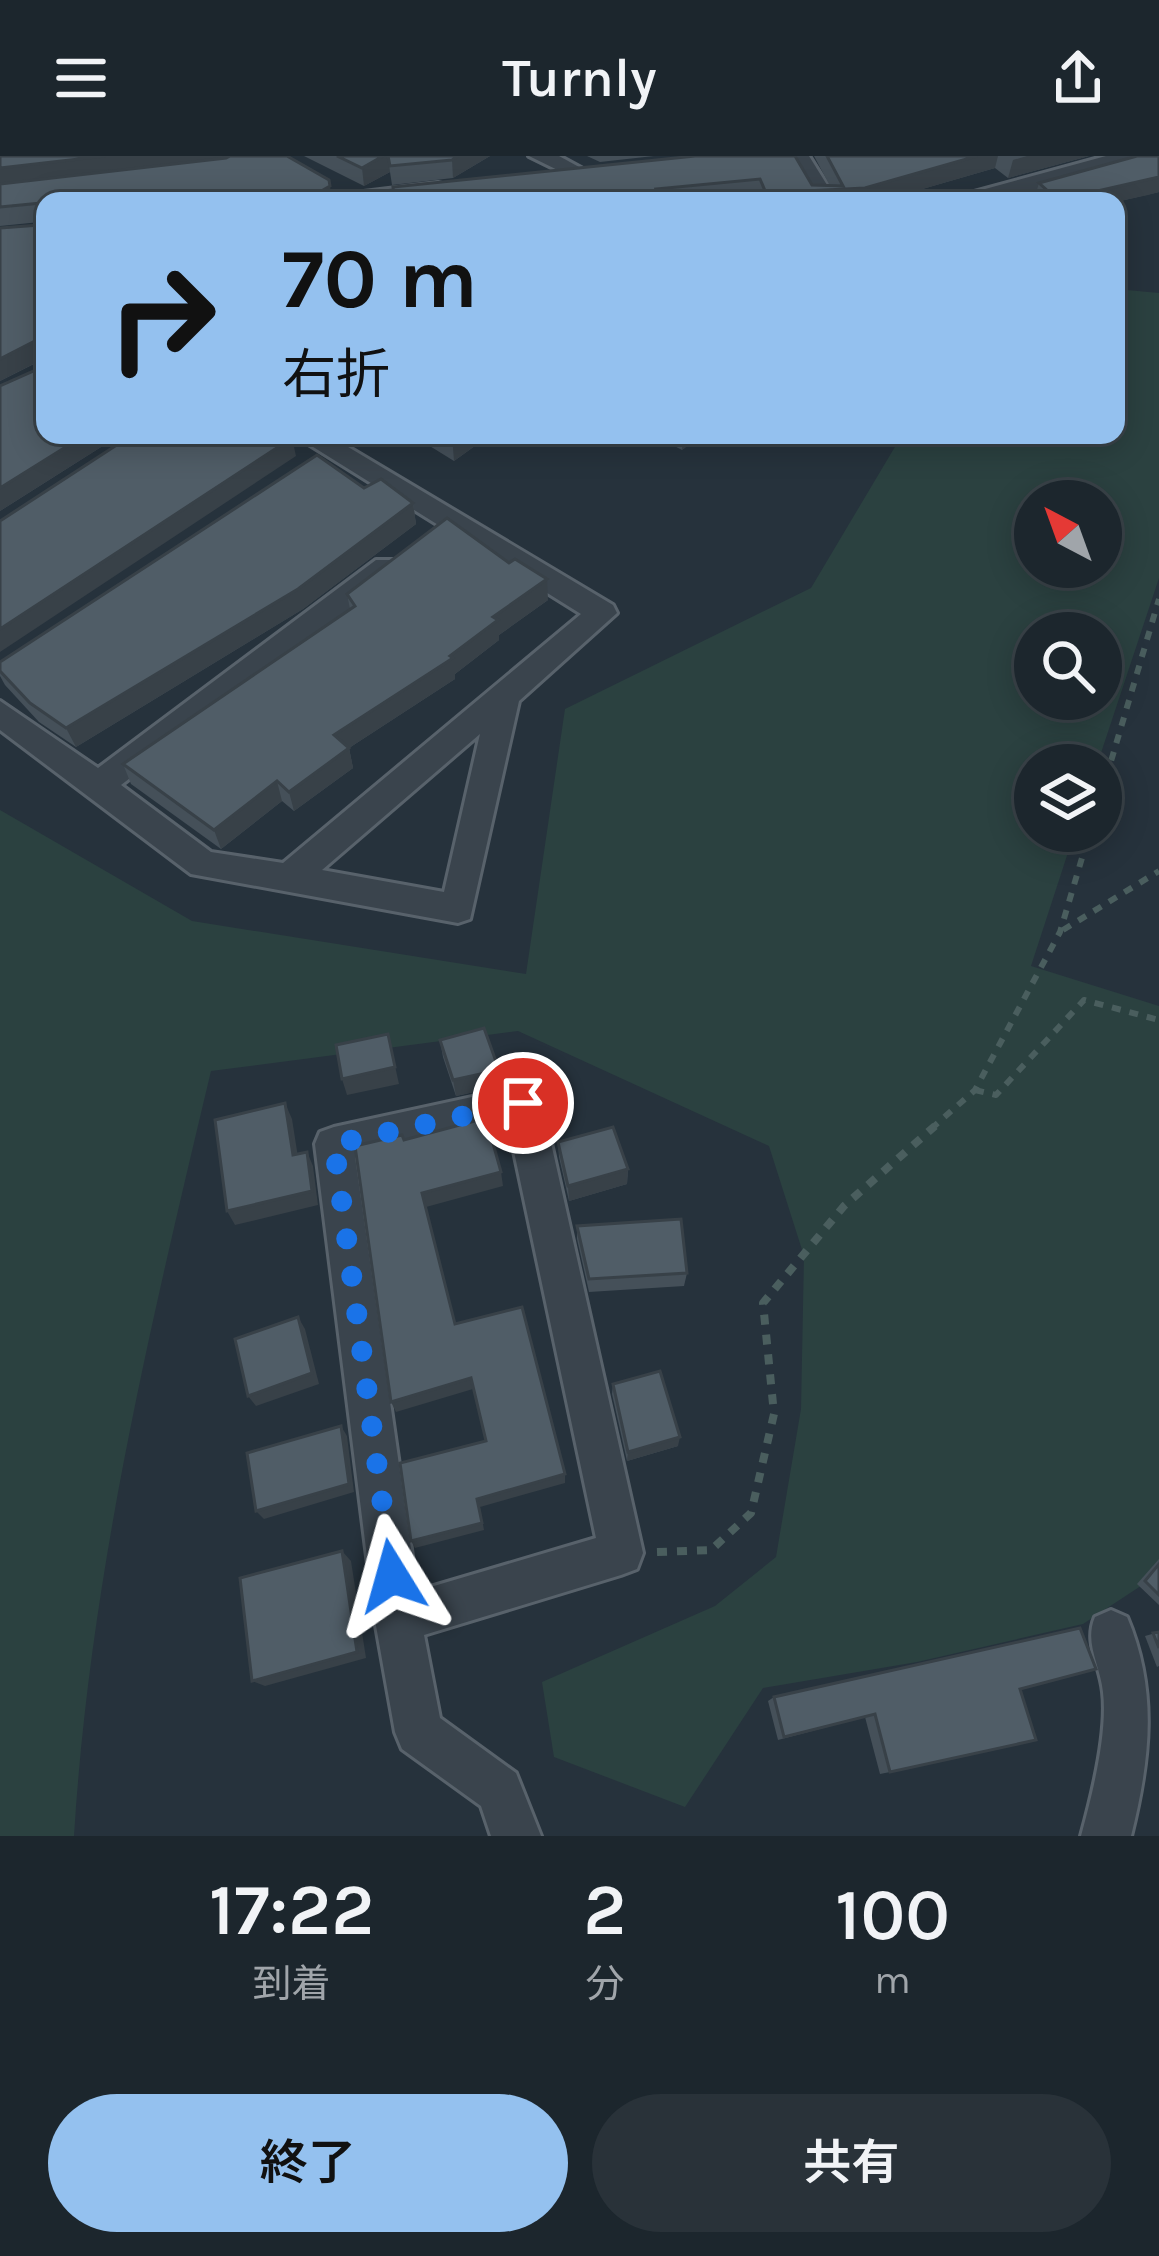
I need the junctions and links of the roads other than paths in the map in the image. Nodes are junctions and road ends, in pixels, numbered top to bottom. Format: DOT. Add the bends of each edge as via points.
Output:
graph roads {
  1 [pos="798,156"];
  2 [pos="1140,156"];
  3 [pos="537,167"];
  4 [pos="589,172"];
  5 [pos="329,182"];
  6 [pos="470,186"];
  7 [pos="345,192"];
  8 [pos="422,192"];
  9 [pos="820,192"];
  10 [pos="1010,192"];
  11 [pos="318,449"];
  12 [pos="451,518"];
  13 [pos="504,698"];
  14 [pos="0,713"];
  15 [pos="100,784"];
  16 [pos="289,878"];
  17 [pos="398,1620"];
  18 [pos="1111,1633"];
  19 [pos="516,1836"];
  20 [pos="1106,1836"];
  1 -- 9 [label="street"];
  2 -- 10 [label="street"];
  3 -- 4 [label="street"];
  5 -- 7 [label="street"];
  6 -- 8 [label="street"];
  11 -- 12 [label="street"];
  12 -- 13 [label="street" via="602,613"];
  12 -- 15 [label="street"];
  13 -- 16 [label="street"];
  13 -- 16 [label="street" via="458,909"];
  14 -- 15 [label="street"];
  15 -- 16 [label="street" via="203,864"];
  17 -- 17 [label="street" via="334,1144 523,1103 621,1553"];
  17 -- 19 [label="street" via="419,1732 500,1790"];
  18 -- 20 [label="street" via="1127,1694"];
}
